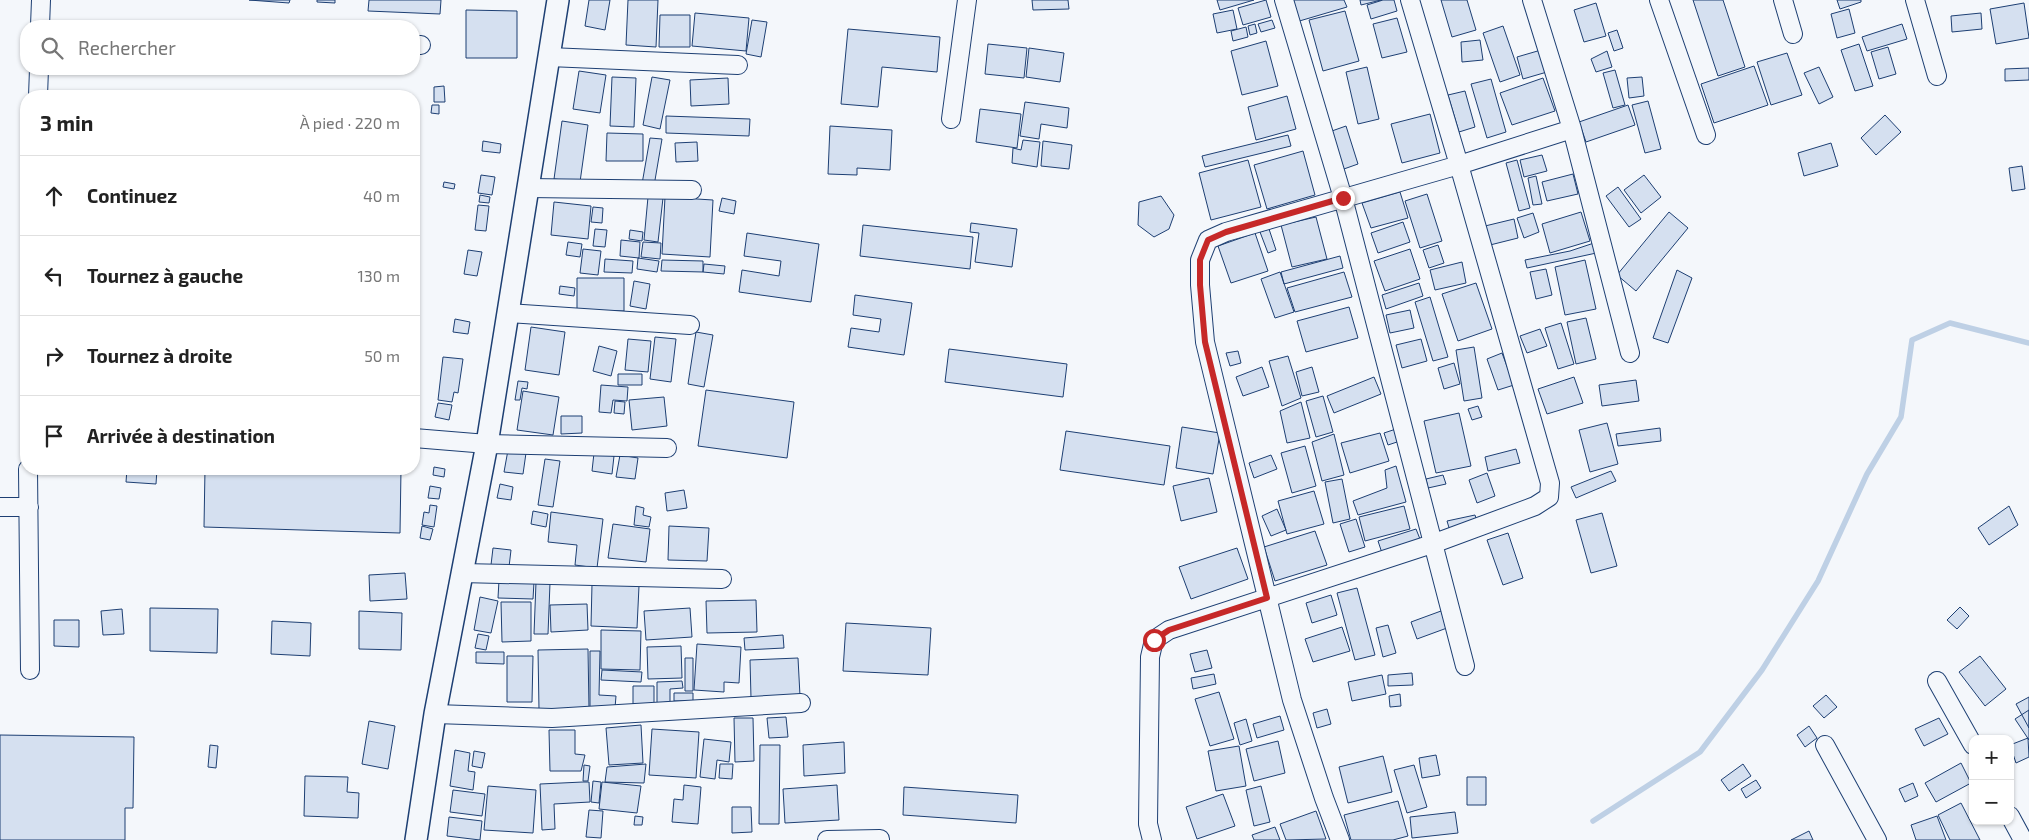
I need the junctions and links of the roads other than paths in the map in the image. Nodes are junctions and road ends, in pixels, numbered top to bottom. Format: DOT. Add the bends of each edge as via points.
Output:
graph roads {
  1 [pos="41,0"];
  2 [pos="558,0"];
  3 [pos="967,0"];
  4 [pos="1284,0"];
  5 [pos="1410,0"];
  6 [pos="1532,0"];
  7 [pos="1659,0"];
  8 [pos="1783,0"];
  9 [pos="1915,0"];
  10 [pos="40,20"];
  11 [pos="1793,34"];
  12 [pos="549,57"];
  13 [pos="738,65"];
  14 [pos="39,75"];
  15 [pos="1937,76"];
  16 [pos="38,90"];
  17 [pos="952,119"];
  18 [pos="1572,129"];
  19 [pos="1706,135"];
  20 [pos="1460,165"];
  21 [pos="527,188"];
  22 [pos="692,190"];
  23 [pos="1343,198"];
  24 [pos="507,312"];
  25 [pos="690,325"];
  26 [pos="1630,353"];
  27 [pos="420,438"];
  28 [pos="487,444"];
  29 [pos="667,448"];
  30 [pos="28,475"];
  31 [pos="0,506"];
  32 [pos="29,507"];
  33 [pos="1435,543"];
  34 [pos="461,573"];
  35 [pos="722,579"];
  36 [pos="1267,598"];
  37 [pos="1465,666"];
  38 [pos="30,670"];
  39 [pos="1937,681"];
  40 [pos="801,703"];
  41 [pos="435,714"];
  42 [pos="1969,738"];
  43 [pos="1825,745"];
  44 [pos="2014,823"];
  45 [pos="880,839"];
  46 [pos="416,840"];
  47 [pos="827,840"];
  48 [pos="1152,840"];
  49 [pos="1340,840"];
  50 [pos="1877,840"];
  51 [pos="2023,840"];
  1 -- 10 [label="street"];
  2 -- 12 [label="street"];
  3 -- 17 [label="street"];
  4 -- 23 [label="street"];
  5 -- 20 [label="street"];
  6 -- 18 [label="street"];
  7 -- 19 [label="street"];
  8 -- 11 [label="street"];
  9 -- 15 [label="street"];
  12 -- 13 [label="street"];
  12 -- 21 [label="street"];
  14 -- 16 [label="street"];
  18 -- 20 [label="street"];
  18 -- 26 [label="street"];
  20 -- 23 [label="street"];
  20 -- 33 [label="street" via="1550,483 1549,497 1535,506"];
  21 -- 22 [label="street"];
  21 -- 24 [label="street"];
  23 -- 33 [label="street"];
  23 -- 36 [label="street" via="1226,232 1208,240 1200,260 1205,342"];
  24 -- 25 [label="street"];
  24 -- 28 [label="street"];
  27 -- 28 [label="street"];
  28 -- 29 [label="street"];
  28 -- 34 [label="street"];
  30 -- 32 [label="street"];
  31 -- 32 [label="street"];
  32 -- 38 [label="street"];
  33 -- 36 [label="street"];
  33 -- 37 [label="street"];
  34 -- 35 [label="street"];
  34 -- 41 [label="street"];
  36 -- 48 [label="street" via="1169,630 1154,640 1150,657 1148,824"];
  36 -- 49 [label="street" via="1292,700"];
  39 -- 42 [label="street"];
  40 -- 41 [label="street" via="552,718"];
  41 -- 46 [label="street"];
  43 -- 50 [label="street"];
  44 -- 51 [label="street"];
  45 -- 47 [label="street"];
}
